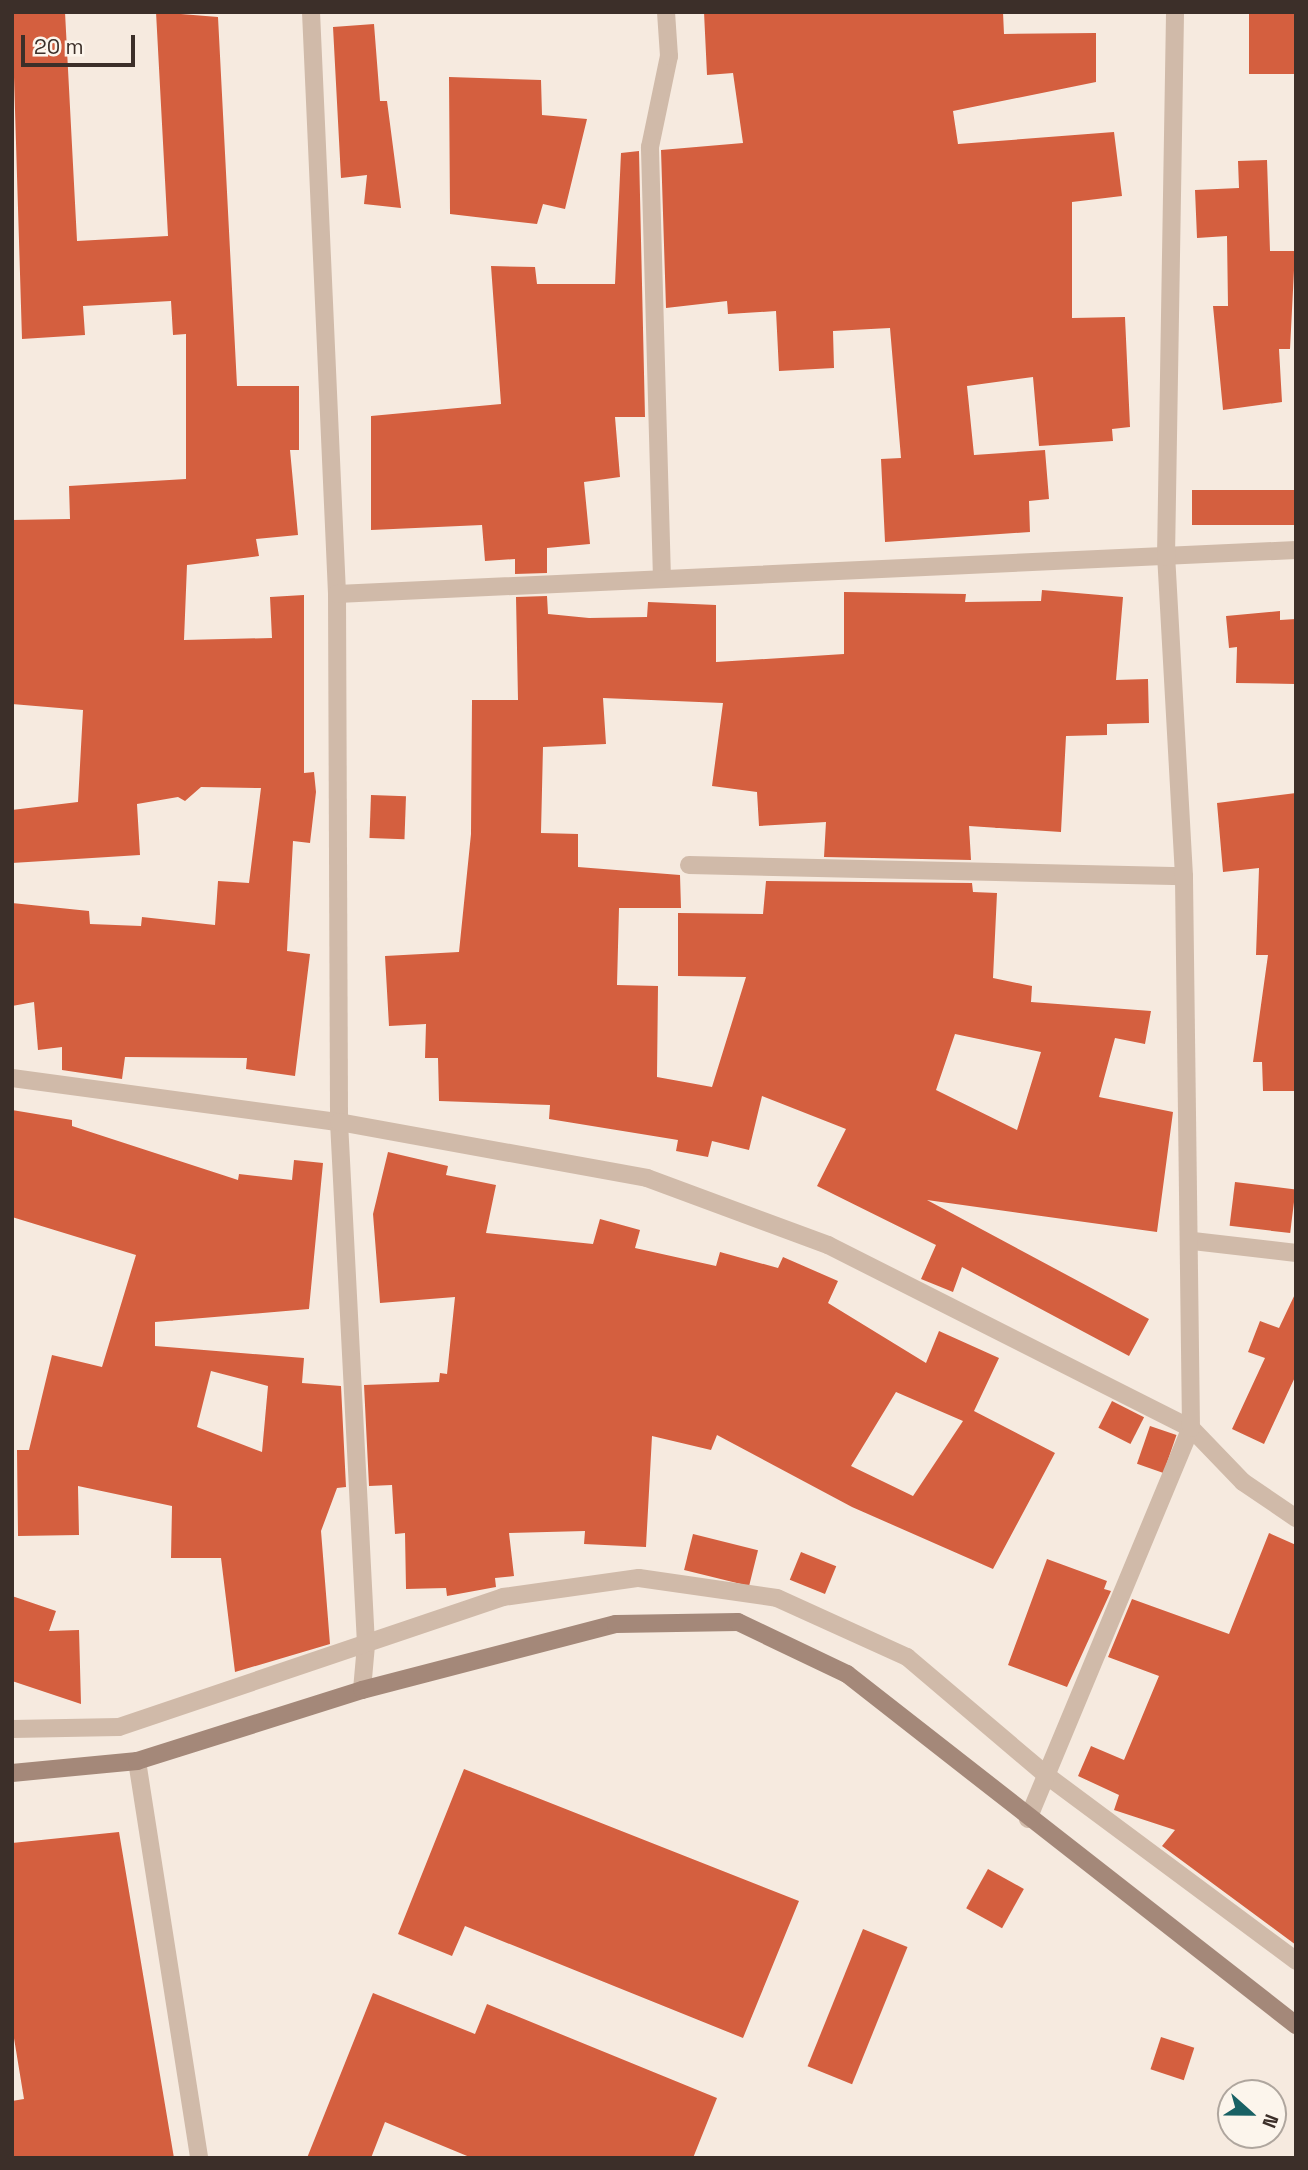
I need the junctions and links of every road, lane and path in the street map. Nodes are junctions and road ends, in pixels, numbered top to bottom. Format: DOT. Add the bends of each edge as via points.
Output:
graph roads {
  1 [pos="311,12"];
  2 [pos="666,12"];
  3 [pos="1175,12"];
  4 [pos="1296,550"];
  5 [pos="1166,557"];
  6 [pos="662,579"];
  7 [pos="337,594"];
  8 [pos="689,865"];
  9 [pos="1184,876"];
  10 [pos="12,1078"];
  11 [pos="339,1122"];
  12 [pos="1193,1241"];
  13 [pos="1296,1253"];
  14 [pos="1191,1427"];
  15 [pos="1296,1518"];
  16 [pos="366,1645"];
  17 [pos="362,1690"];
  18 [pos="12,1729"];
  19 [pos="137,1761"];
  20 [pos="12,1773"];
  21 [pos="1046,1775"];
  22 [pos="1028,1819"];
  23 [pos="1296,1961"];
  24 [pos="1296,2025"];
  25 [pos="200,2158"];
  1 -- 7 [label="street"];
  2 -- 6 [label="street" via="668,56 650,147"];
  3 -- 5 [label="street"];
  4 -- 5 [label="street"];
  5 -- 6 [label="street"];
  5 -- 9 [label="street"];
  6 -- 7 [label="street"];
  7 -- 11 [label="street"];
  8 -- 9 [label="street"];
  9 -- 12 [label="street"];
  10 -- 11 [label="street"];
  11 -- 14 [label="street" via="647,1178 828,1245"];
  11 -- 16 [label="street"];
  12 -- 13 [label="street"];
  12 -- 14 [label="street"];
  14 -- 15 [label="street" via="1243,1482"];
  14 -- 21 [label="street"];
  16 -- 17 [label="street"];
  16 -- 18 [label="street" via="119,1727"];
  16 -- 21 [label="street" via="503,1597 639,1578 777,1598 907,1657"];
  17 -- 19 [label="main road"];
  17 -- 22 [label="main road" via="616,1624 738,1622 847,1674"];
  19 -- 20 [label="main road"];
  19 -- 25 [label="street"];
  21 -- 22 [label="street"];
  21 -- 23 [label="street"];
  22 -- 24 [label="main road"];
}
